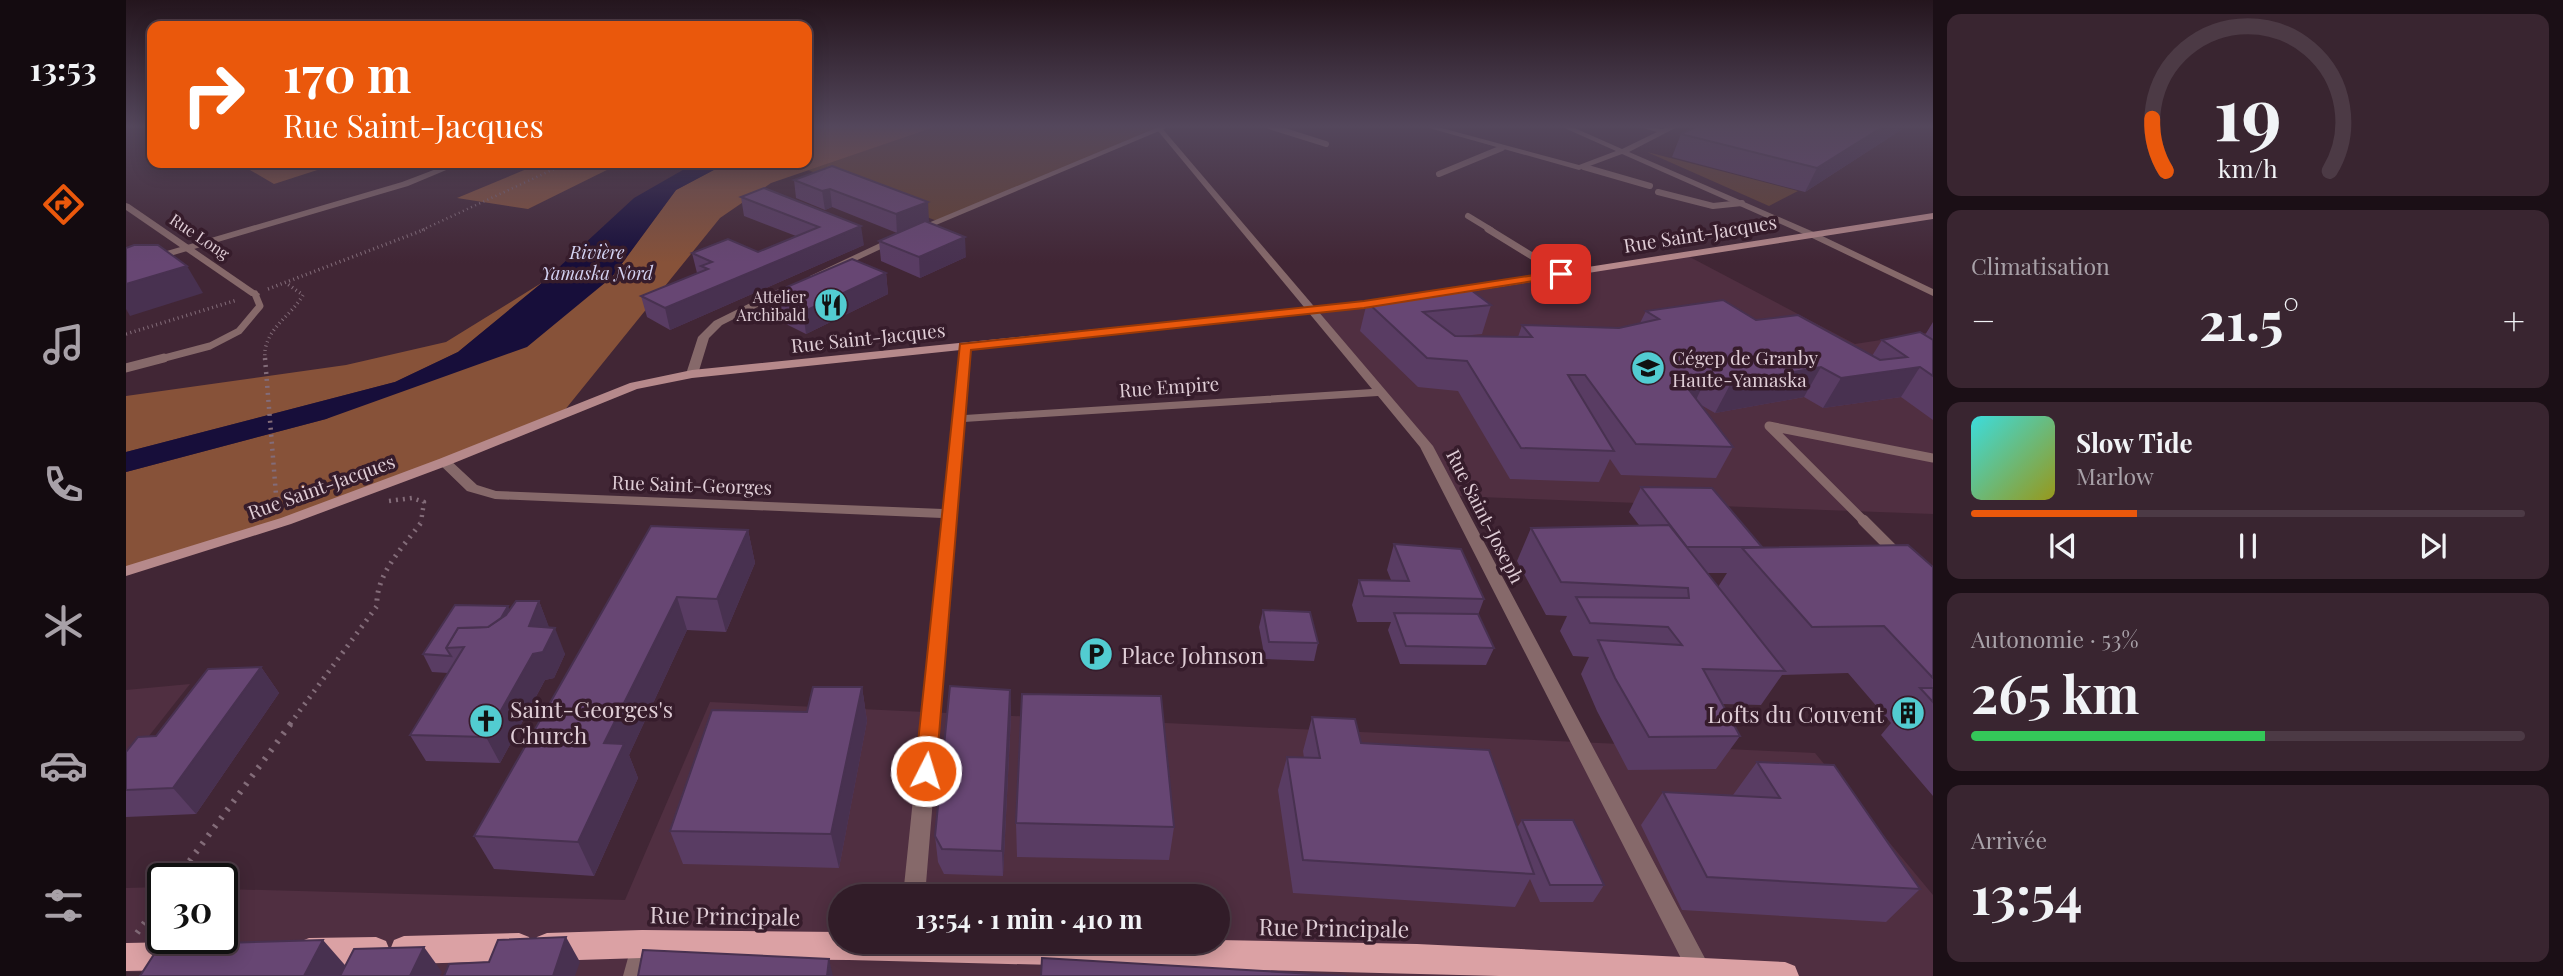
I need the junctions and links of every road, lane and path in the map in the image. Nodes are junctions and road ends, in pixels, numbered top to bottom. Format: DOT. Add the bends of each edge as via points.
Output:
graph roads {
  1 [pos="437,172"];
  2 [pos="549,172"];
  3 [pos="1057,172"];
  4 [pos="1201,172"];
  5 [pos="1445,172"];
  6 [pos="1600,172"];
  7 [pos="1670,172"];
  8 [pos="1439,174"];
  9 [pos="1650,186"];
  10 [pos="1658,192"];
  11 [pos="1742,204"];
  12 [pos="126,206"];
  13 [pos="1468,216"];
  14 [pos="1933,216"];
  15 [pos="1813,235"];
  16 [pos="190,247"];
  17 [pos="126,266"];
  18 [pos="1561,274"];
  19 [pos="810,278"];
  20 [pos="286,283"];
  21 [pos="798,284"];
  22 [pos="1933,293"];
  23 [pos="255,294"];
  24 [pos="1315,310"];
  25 [pos="126,334"];
  26 [pos="965,347"];
  27 [pos="126,368"];
  28 [pos="692,374"];
  29 [pos="1382,392"];
  30 [pos="958,419"];
  31 [pos="1933,458"];
  32 [pos="444,462"];
  33 [pos="377,505"];
  34 [pos="949,514"];
  35 [pos="286,521"];
  36 [pos="1904,560"];
  37 [pos="126,571"];
  38 [pos="188,863"];
  39 [pos="915,884"];
  40 [pos="147,922"];
  41 [pos="642,944"];
  42 [pos="828,944"];
  43 [pos="130,948"];
  44 [pos="282,953"];
  45 [pos="1132,954"];
  46 [pos="199,955"];
  47 [pos="1420,967"];
  48 [pos="1700,972"];
  49 [pos="634,976"];
  50 [pos="1785,976"];
  1 -- 16 [label="street"];
  2 -- 20 [label="path" via="416,233"];
  3 -- 19 [label="street"];
  4 -- 24 [label="street, Rue Saint-Joseph"];
  5 -- 8 [label="lane"];
  6 -- 9 [label="lane"];
  7 -- 11 [label="street"];
  10 -- 11 [label="lane" via="1713,206"];
  11 -- 15 [label="street"];
  12 -- 16 [label="street, Rue Long"];
  13 -- 18 [label="lane"];
  14 -- 15 [label="main road, Rue Saint-Jacques"];
  15 -- 18 [label="main road, Rue Saint-Jacques"];
  15 -- 22 [label="street"];
  16 -- 17 [label="street"];
  16 -- 23 [label="street, Rue Long"];
  18 -- 24 [label="main road, Rue Saint-Jacques"];
  20 -- 23 [label="path"];
  20 -- 35 [label="path" via="303,295 268,334 264,351 276,495"];
  21 -- 28 [label="street" via="718,323 704,337"];
  23 -- 25 [label="path"];
  23 -- 27 [label="lane" via="260,306 239,331 210,346"];
  24 -- 26 [label="main road, Rue Saint-Jacques"];
  24 -- 29 [label="street, Rue Saint-Joseph"];
  26 -- 28 [label="main road, Rue Saint-Jacques"];
  26 -- 30 [label="street"];
  28 -- 32 [label="main road, Rue Saint-Jacques" via="599,398"];
  29 -- 30 [label="street, Rue Empire"];
  29 -- 48 [label="street, Rue Saint-Joseph" via="1426,446 1454,496"];
  30 -- 34 [label="street"];
  31 -- 36 [label="lane" via="1769,426"];
  32 -- 34 [label="street, Rue Saint-Georges" via="472,488 495,495"];
  32 -- 35 [label="main road, Rue Saint-Jacques"];
  33 -- 38 [label="path" via="412,498 424,502 424,518 381,579 377,606"];
  34 -- 39 [label="street"];
  35 -- 37 [label="main road, Rue Saint-Jacques"];
  40 -- 43 [label="path"];
  41 -- 42 [label="main road, Rue Principale"];
  41 -- 44 [label="main road, Rue Principale"];
  41 -- 49 [label="street"];
  43 -- 46 [label="main road"];
  45 -- 47 [label="main road, Rue Principale"];
  47 -- 48 [label="main road, Rue Principale"];
  48 -- 50 [label="main road, Rue Principale"];
}
